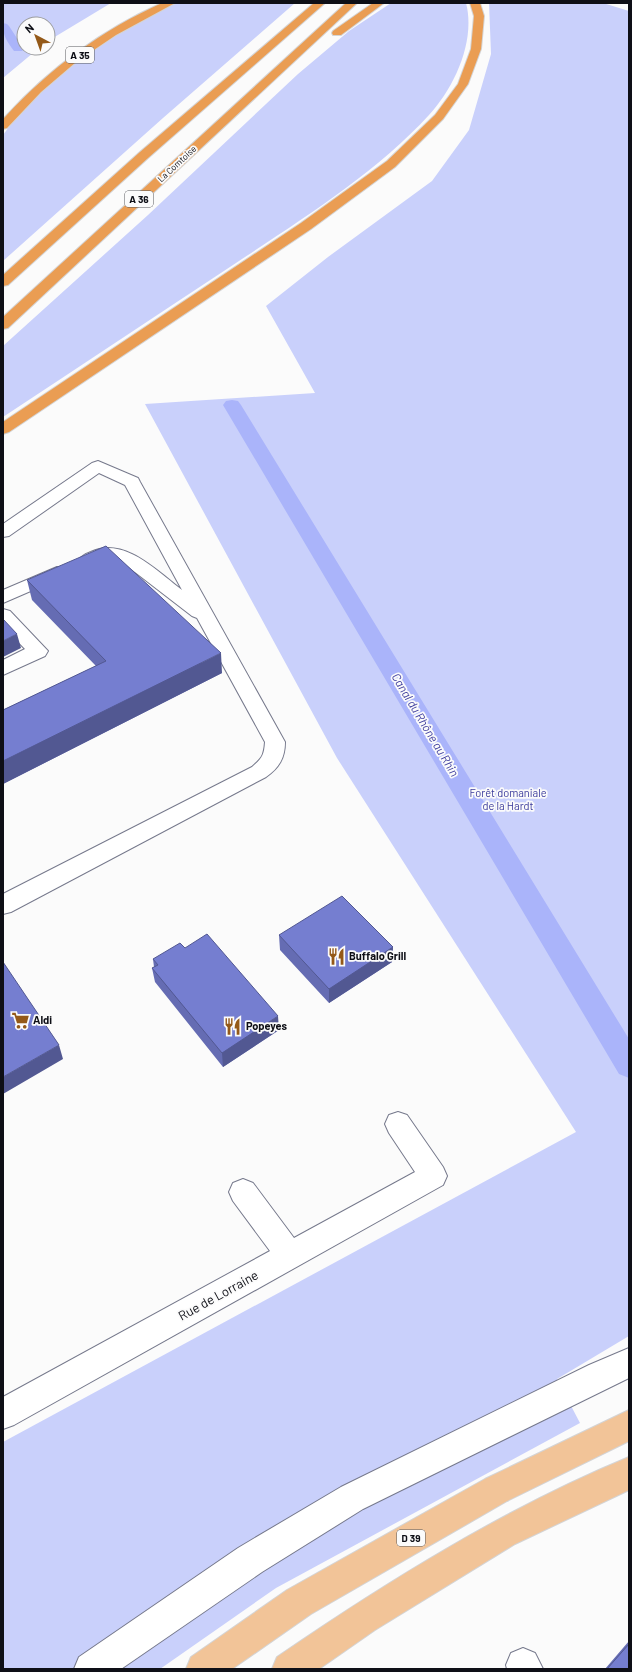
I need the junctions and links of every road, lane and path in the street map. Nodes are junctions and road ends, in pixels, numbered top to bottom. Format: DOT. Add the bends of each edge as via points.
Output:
graph roads {
  1 [pos="170,3"];
  2 [pos="305,3"];
  3 [pos="320,3"];
  4 [pos="352,3"];
  5 [pos="380,3"];
  6 [pos="475,3"];
  7 [pos="330,39"];
  8 [pos="314,52"];
  9 [pos="261,54"];
  10 [pos="276,74"];
  11 [pos="3,126"];
  12 [pos="3,282"];
  13 [pos="3,325"];
  14 [pos="3,429"];
  15 [pos="3,532"];
  16 [pos="3,597"];
  17 [pos="3,615"];
  18 [pos="207,618"];
  19 [pos="3,668"];
  20 [pos="3,905"];
  21 [pos="398,1124"];
  22 [pos="243,1192"];
  23 [pos="290,1255"];
  24 [pos="629,1363"];
  25 [pos="3,1414"];
  26 [pos="629,1425"];
  27 [pos="629,1473"];
  28 [pos="91,1669"];
  29 [pos="202,1669"];
  30 [pos="289,1669"];
  1 -- 11 [label="highway, A 35" via="89,48 28,99"];
  2 -- 9 [label="highway"];
  3 -- 9 [label="highway, A 36"];
  4 -- 10 [label="highway, La Comtoise / A 36"];
  5 -- 7 [label="highway" via="346,25"];
  6 -- 14 [label="highway" via="479,16 476,49 463,84 440,117 392,164 306,226"];
  8 -- 10 [label="highway"];
  9 -- 12 [label="highway, A 36"];
  10 -- 13 [label="highway, La Comtoise / A 36"];
  15 -- 18 [label="street" via="98,466 132,482"];
  16 -- 18 [label="street" via="105,552 128,558"];
  17 -- 19 [label="street" via="38,651"];
  18 -- 20 [label="street" via="275,742 275,754 271,762 259,772"];
  21 -- 23 [label="street, Rue de Lorraine" via="433,1176"];
  22 -- 23 [label="street"];
  23 -- 25 [label="street, Rue de Lorraine"];
  24 -- 28 [label="street" via="352,1498 250,1560"];
  26 -- 29 [label="main road, D 39" via="496,1490 299,1602"];
  27 -- 30 [label="main road" via="504,1533 364,1618"];
}
